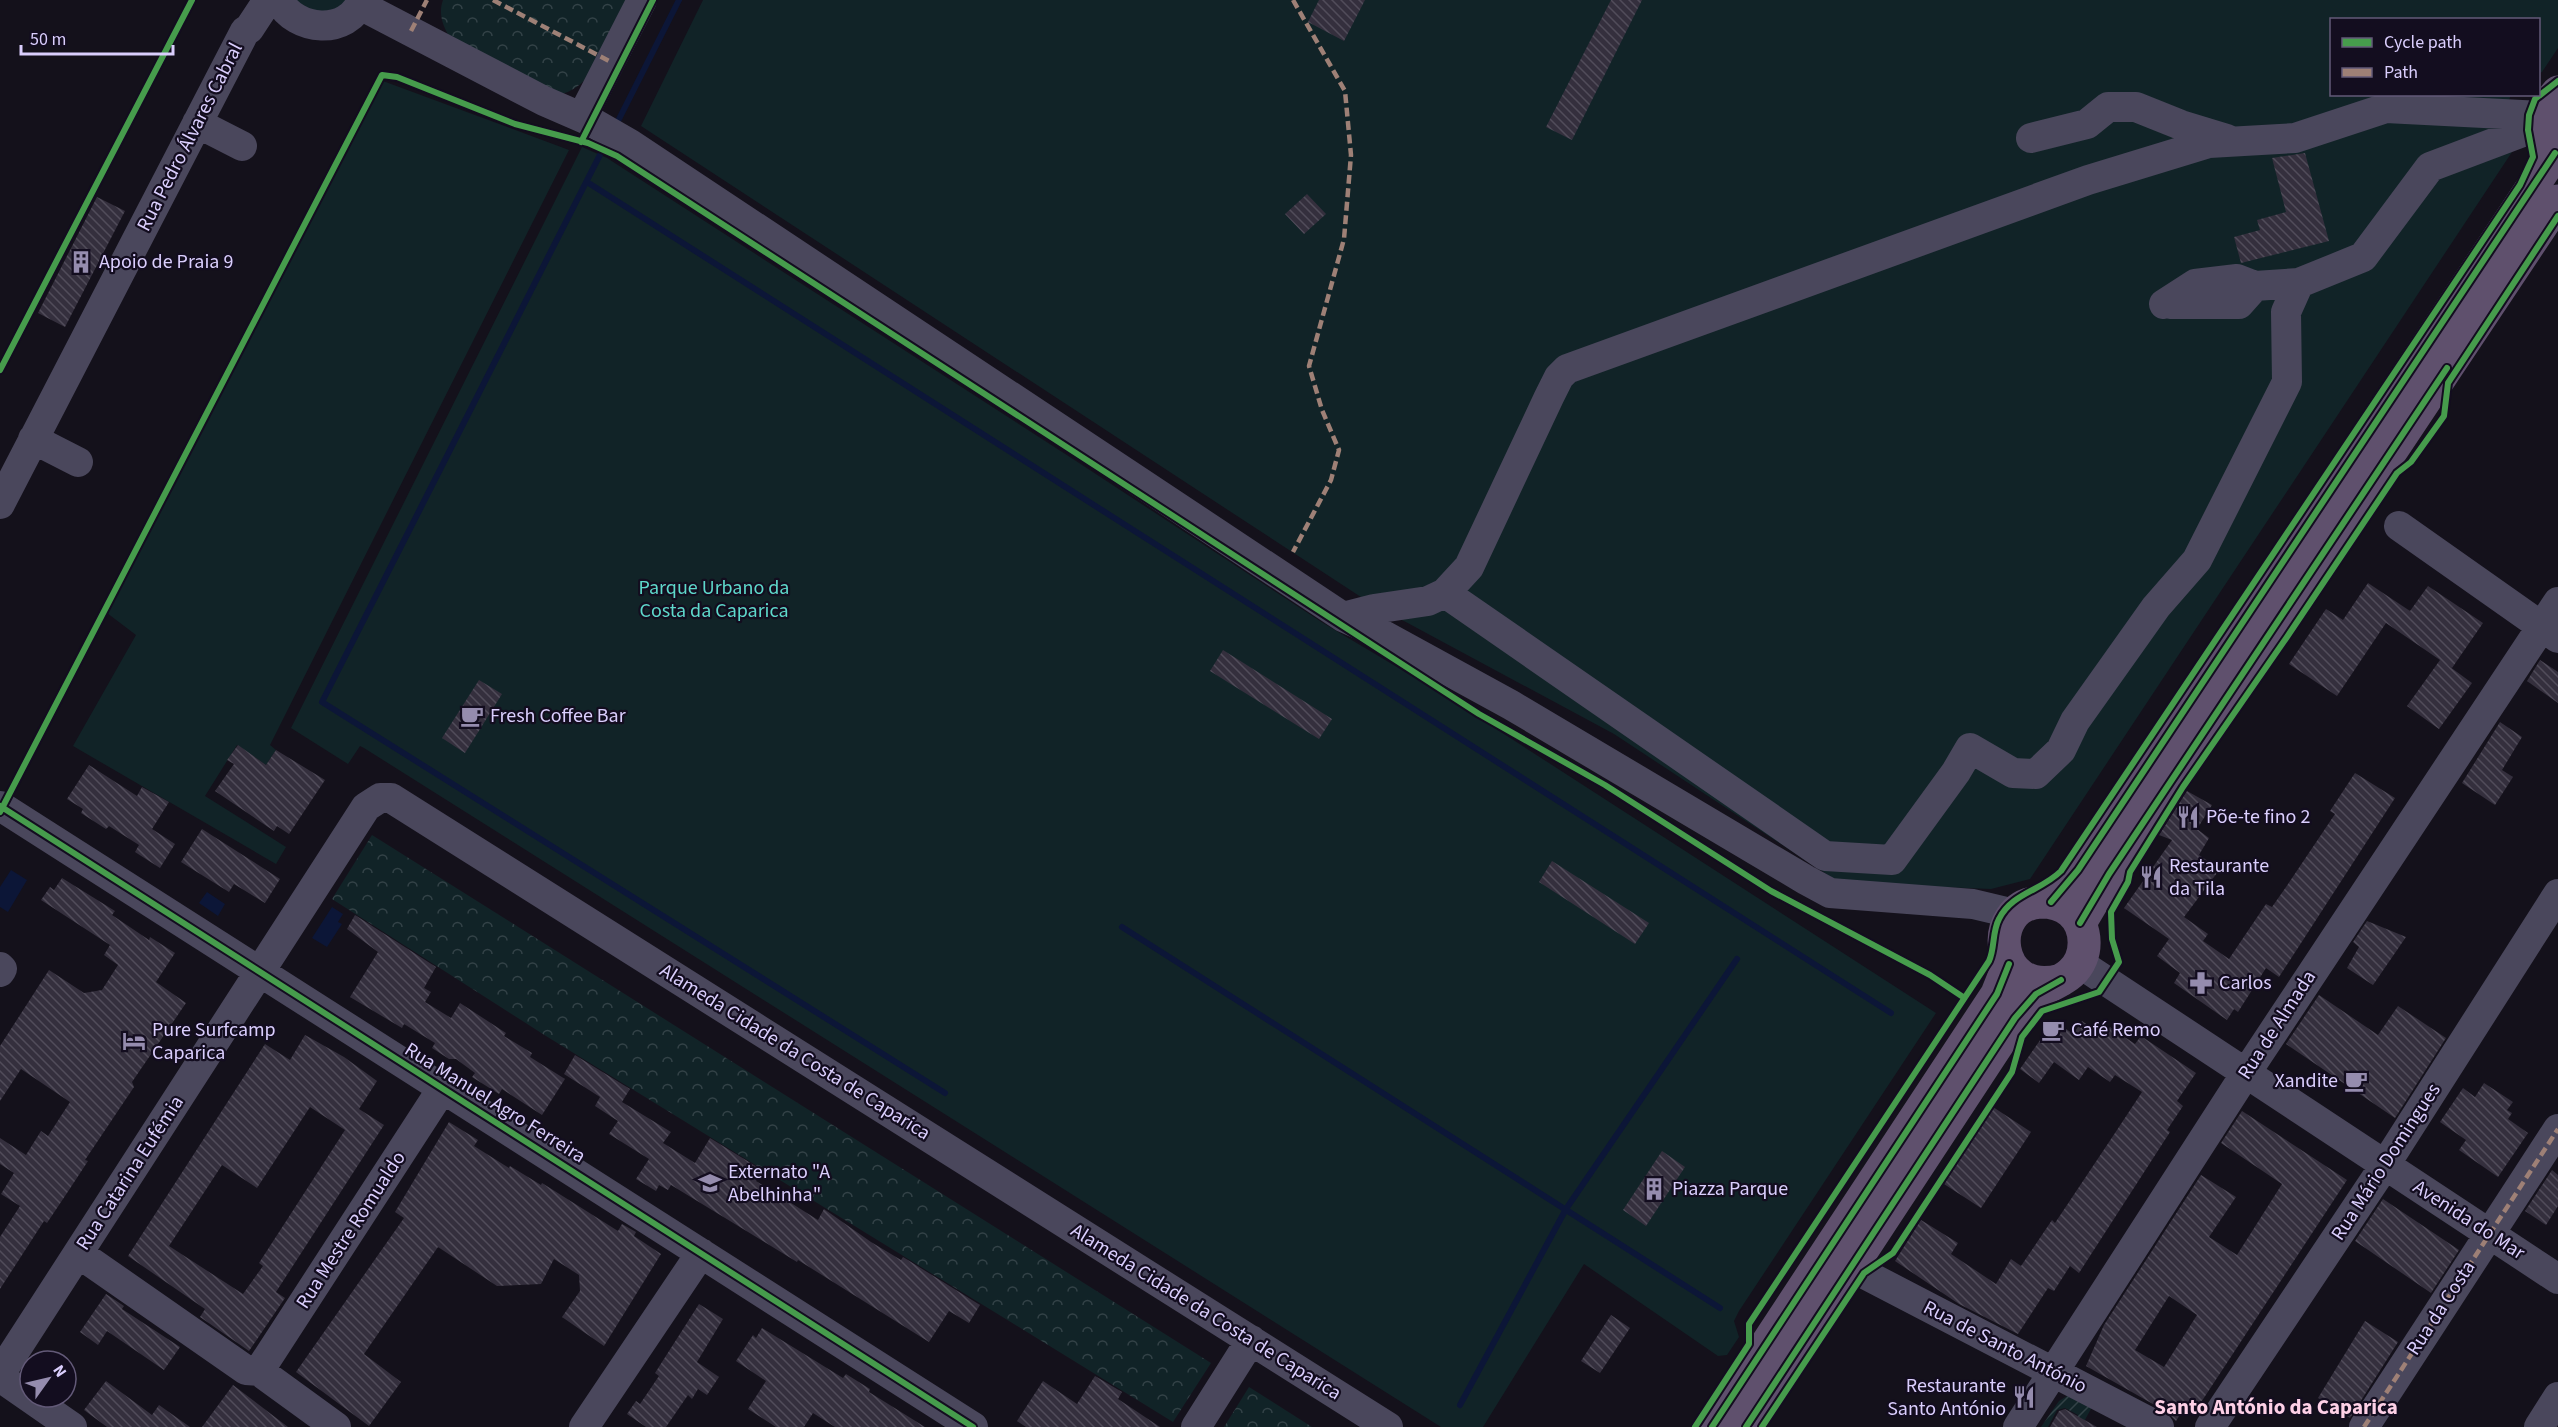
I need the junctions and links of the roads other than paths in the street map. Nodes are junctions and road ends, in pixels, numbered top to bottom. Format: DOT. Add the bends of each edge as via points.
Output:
graph roads {
  1 [pos="268,0"];
  2 [pos="279,0"];
  3 [pos="642,0"];
  4 [pos="361,3"];
  5 [pos="303,22"];
  6 [pos="249,29"];
  7 [pos="586,119"];
  8 [pos="197,123"];
  9 [pos="2552,129"];
  10 [pos="2031,138"];
  11 [pos="2231,140"];
  12 [pos="242,146"];
  13 [pos="2558,201"];
  14 [pos="2299,283"];
  15 [pos="2164,304"];
  16 [pos="33,439"];
  17 [pos="78,462"];
  18 [pos="0,504"];
  19 [pos="2399,526"];
  20 [pos="1445,594"];
  21 [pos="2558,602"];
  22 [pos="1343,617"];
  23 [pos="2550,633"];
  24 [pos="0,806"];
  25 [pos="2558,894"];
  26 [pos="2051,902"];
  27 [pos="2014,914"];
  28 [pos="2080,923"];
  29 [pos="2009,964"];
  30 [pos="0,967"];
  31 [pos="2070,971"];
  32 [pos="0,972"];
  33 [pos="260,972"];
  34 [pos="2246,1073"];
  35 [pos="442,1089"];
  36 [pos="2558,1129"];
  37 [pos="2385,1165"];
  38 [pos="2490,1234"];
  39 [pos="701,1253"];
  40 [pos="78,1254"];
  41 [pos="1851,1267"];
  42 [pos="2558,1279"];
  43 [pos="1251,1340"];
  44 [pos="259,1371"];
  45 [pos="2053,1372"];
  46 [pos="0,1376"];
  47 [pos="2558,1397"];
  48 [pos="72,1427"];
  49 [pos="336,1427"];
  50 [pos="584,1427"];
  51 [pos="973,1427"];
  52 [pos="1196,1427"];
  53 [pos="1389,1427"];
  54 [pos="1712,1427"];
  55 [pos="1746,1427"];
  56 [pos="2018,1427"];
  57 [pos="2159,1427"];
  58 [pos="2210,1427"];
  59 [pos="2364,1427"];
  60 [pos="2539,1427"];
  1 -- 6 [label="street, Rua Pedro Álvares Cabral"];
  2 -- 5 [label="street" via="285,10"];
  3 -- 7 [label="street"];
  4 -- 5 [label="street, Rua Pedro Álvares Cabral" via="350,16 332,25"];
  4 -- 7 [label="street" via="544,101"];
  5 -- 6 [label="street, Rua Pedro Álvares Cabral"];
  6 -- 8 [label="street, Rua Pedro Álvares Cabral"];
  7 -- 22 [label="street" via="630,144"];
  8 -- 12 [label="street"];
  8 -- 16 [label="street, Rua Pedro Álvares Cabral"];
  9 -- 11 [label="street" via="2386,108 2295,138"];
  9 -- 14 [label="street" via="2528,130 2430,167 2363,257"];
  9 -- 26 [label="main road" via="2078,870"];
  10 -- 11 [label="street" via="2088,124 2108,107 2136,107"];
  11 -- 20 [label="street" via="2209,142 2088,180 1567,369 1549,397 1469,567"];
  13 -- 28 [label="main road"];
  14 -- 15 [label="street" via="2255,286 2237,279 2195,284"];
  14 -- 20 [label="street" via="2286,312 2288,382 2197,560 2149,616 2075,721 2061,750 2036,774 2013,773 1970,748 1892,860 1825,856"];
  16 -- 17 [label="street"];
  16 -- 18 [label="street, Rua Pedro Álvares Cabral"];
  19 -- 23 [label="street"];
  20 -- 22 [label="street" via="1428,601"];
  21 -- 23 [label="street, Rua de Almada"];
  22 -- 27 [label="street" via="1511,705 1830,893 1973,904"];
  23 -- 34 [label="street, Rua de Almada"];
  24 -- 33 [label="street, Rua Manuel Agro Ferreira"];
  25 -- 37 [label="street, Rua Mário Domingues"];
  26 -- 27 [label="main road" via="2025,906"];
  26 -- 28 [label="main road" via="2063,906"];
  27 -- 29 [label="main road" via="2004,938"];
  28 -- 31 [label="main road" via="2084,950"];
  29 -- 31 [label="main road" via="2036,983 2049,983"];
  29 -- 54 [label="main road" via="1997,994"];
  30 -- 32 [label="street"];
  31 -- 34 [label="street, Avenida do Mar"];
  31 -- 41 [label="main road" via="2036,994 2015,1018"];
  33 -- 35 [label="street, Rua Manuel Agro Ferreira"];
  33 -- 40 [label="street, Rua Catarina Eufémia"];
  33 -- 43 [label="street, Alameda Cidade da Costa de Caparica" via="366,807 380,798 392,798"];
  34 -- 37 [label="street, Avenida do Mar"];
  34 -- 45 [label="street, Rua de Almada"];
  35 -- 39 [label="street, Rua Manuel Agro Ferreira"];
  35 -- 44 [label="street, Rua Mestre Romualdo"];
  36 -- 38 [label="street, Rua da Costa"];
  37 -- 38 [label="street, Avenida do Mar"];
  37 -- 58 [label="street, Rua Mário Domingues"];
  38 -- 42 [label="street, Avenida do Mar"];
  38 -- 59 [label="street, Rua da Costa"];
  39 -- 50 [label="street"];
  39 -- 51 [label="street, Rua Manuel Agro Ferreira"];
  40 -- 44 [label="street" via="246,1370"];
  40 -- 46 [label="street, Rua Catarina Eufémia"];
  41 -- 45 [label="street, Rua de Santo António"];
  41 -- 55 [label="main road"];
  43 -- 52 [label="street"];
  43 -- 53 [label="street, Alameda Cidade da Costa de Caparica"];
  44 -- 49 [label="street"];
  45 -- 56 [label="street, Rua de Almada"];
  45 -- 57 [label="street, Rua de Santo António"];
  46 -- 48 [label="street"];
  47 -- 60 [label="street"];
}
